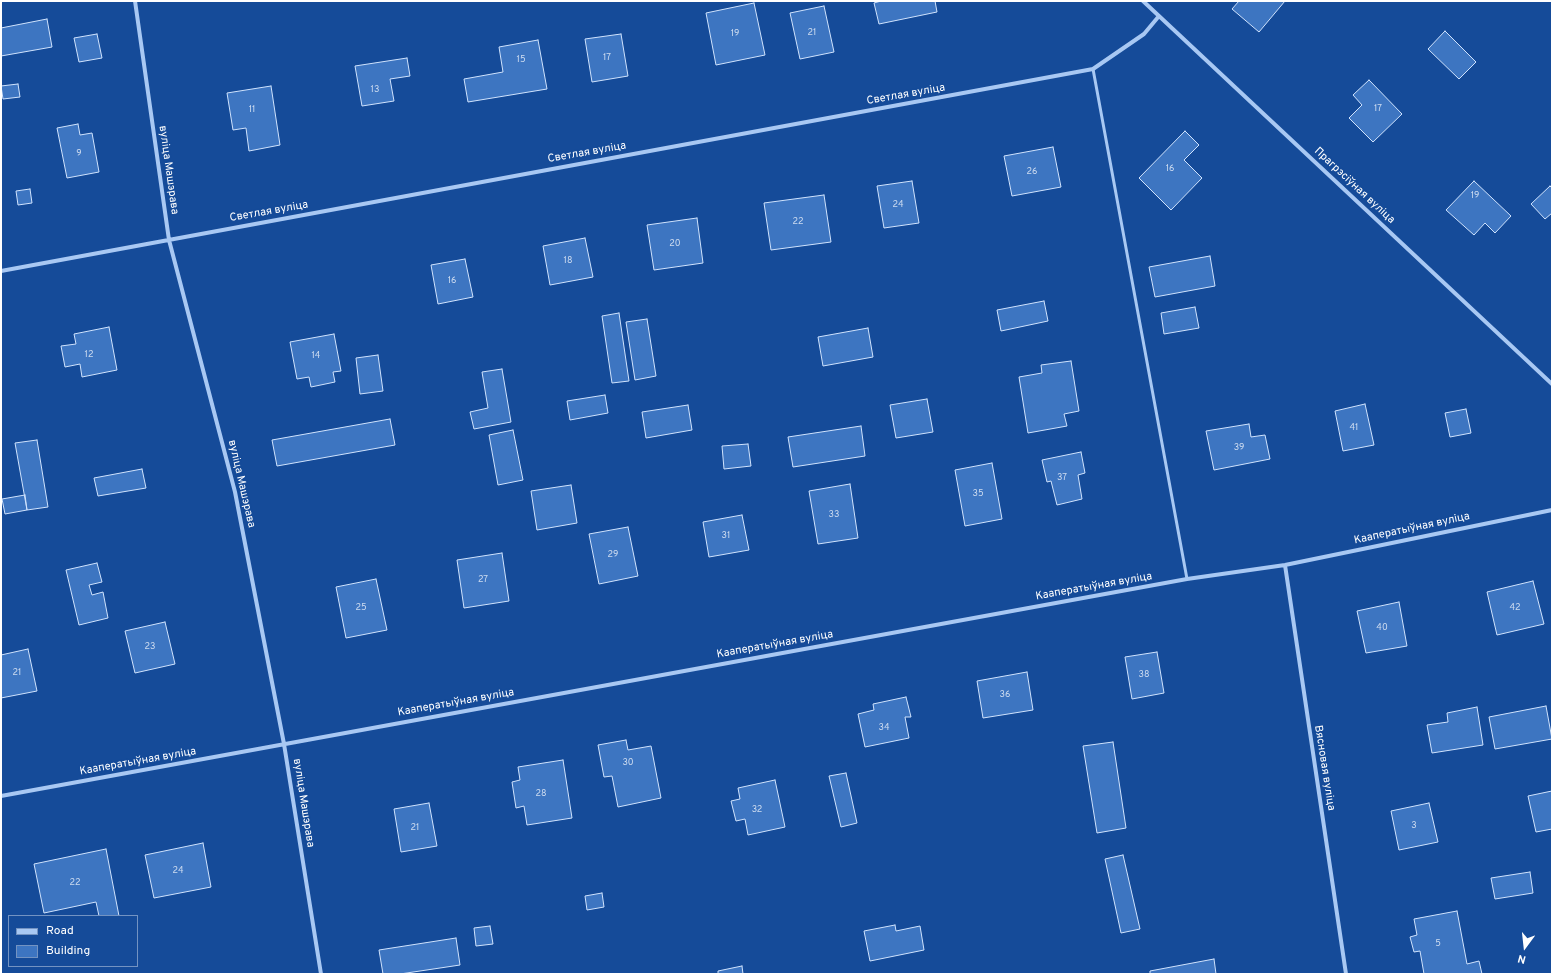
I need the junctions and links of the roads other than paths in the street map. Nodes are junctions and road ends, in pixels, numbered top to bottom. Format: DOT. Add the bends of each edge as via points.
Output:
graph roads {
  1 [pos="135,1"];
  2 [pos="1143,1"];
  3 [pos="1159,16"];
  4 [pos="1093,69"];
  5 [pos="169,240"];
  6 [pos="1,271"];
  7 [pos="1552,384"];
  8 [pos="1552,510"];
  9 [pos="1285,565"];
  10 [pos="1188,579"];
  11 [pos="284,744"];
  12 [pos="1,796"];
  13 [pos="321,974"];
  14 [pos="1346,974"];
  1 -- 5 [label="street, вуліца Машэрава"];
  2 -- 3 [label="street, Прагрэсіўная вуліца"];
  3 -- 4 [label="street, Светлая вуліца" via="1144,34"];
  3 -- 7 [label="street, Прагрэсіўная вуліца"];
  4 -- 5 [label="street, Светлая вуліца"];
  4 -- 10 [label="lane"];
  5 -- 6 [label="street, Светлая вуліца"];
  5 -- 11 [label="street, вуліца Машэрава" via="235,492"];
  8 -- 9 [label="street, Кааператыўная вуліца"];
  9 -- 10 [label="street, Кааператыўная вуліца"];
  9 -- 14 [label="street, Вясновая вуліца"];
  10 -- 11 [label="street, Кааператыўная вуліца"];
  11 -- 12 [label="street, Кааператыўная вуліца"];
  11 -- 13 [label="street, вуліца Машэрава"];
}
